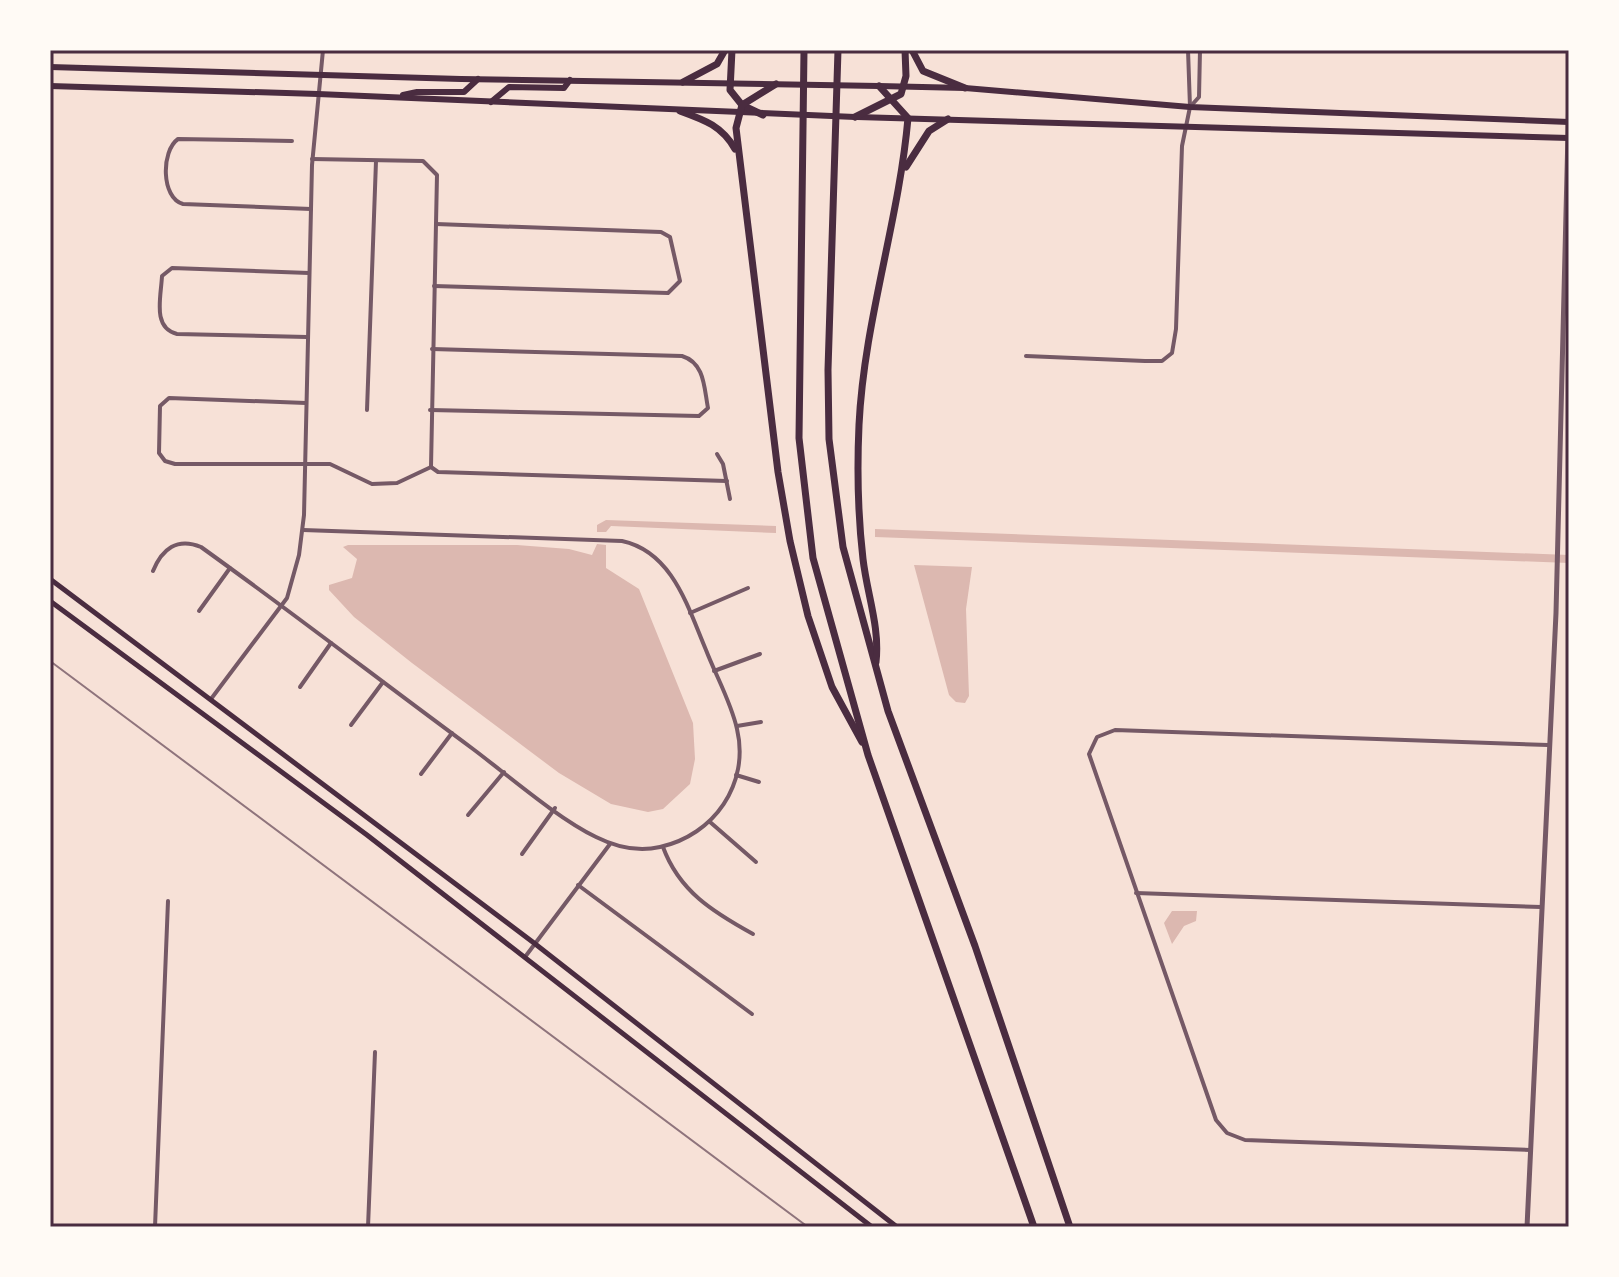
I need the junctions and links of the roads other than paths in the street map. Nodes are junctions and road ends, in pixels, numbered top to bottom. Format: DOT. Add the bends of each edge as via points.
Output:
graph roads {
  1 [pos="323,50"];
  2 [pos="725,50"];
  3 [pos="732,50"];
  4 [pos="804,50"];
  5 [pos="838,50"];
  6 [pos="905,50"];
  7 [pos="912,50"];
  8 [pos="1188,50"];
  9 [pos="1200,50"];
  10 [pos="50,67"];
  11 [pos="321,73"];
  12 [pos="479,79"];
  13 [pos="570,80"];
  14 [pos="683,82"];
  15 [pos="727,82"];
  16 [pos="776,84"];
  17 [pos="904,85"];
  18 [pos="50,86"];
  19 [pos="879,86"];
  20 [pos="965,88"];
  21 [pos="1569,93"];
  22 [pos="318,94"];
  23 [pos="396,97"];
  24 [pos="895,100"];
  25 [pos="491,102"];
  26 [pos="742,105"];
  27 [pos="1190,107"];
  28 [pos="680,111"];
  29 [pos="737,114"];
  30 [pos="763,115"];
  31 [pos="855,117"];
  32 [pos="908,118"];
  33 [pos="948,119"];
  34 [pos="1569,122"];
  35 [pos="1186,125"];
  36 [pos="1568,138"];
  37 [pos="292,141"];
  38 [pos="738,154"];
  39 [pos="312,159"];
  40 [pos="376,160"];
  41 [pos="903,172"];
  42 [pos="311,209"];
  43 [pos="436,224"];
  44 [pos="309,273"];
  45 [pos="434,286"];
  46 [pos="307,337"];
  47 [pos="432,349"];
  48 [pos="1026,356"];
  49 [pos="306,403"];
  50 [pos="367,410"];
  51 [pos="430,410"];
  52 [pos="717,454"];
  53 [pos="304,467"];
  54 [pos="431,467"];
  55 [pos="727,481"];
  56 [pos="730,499"];
  57 [pos="303,530"];
  58 [pos="230,568"];
  59 [pos="153,571"];
  60 [pos="50,579"];
  61 [pos="748,588"];
  62 [pos="50,601"];
  63 [pos="281,606"];
  64 [pos="199,611"];
  65 [pos="690,613"];
  66 [pos="331,643"];
  67 [pos="760,654"];
  68 [pos="876,668"];
  69 [pos="714,671"];
  70 [pos="383,682"];
  71 [pos="300,687"];
  72 [pos="211,699"];
  73 [pos="761,722"];
  74 [pos="351,725"];
  75 [pos="737,726"];
  76 [pos="452,733"];
  77 [pos="1548,745"];
  78 [pos="868,755"];
  79 [pos="504,772"];
  80 [pos="421,774"];
  81 [pos="736,775"];
  82 [pos="759,782"];
  83 [pos="555,808"];
  84 [pos="468,815"];
  85 [pos="710,822"];
  86 [pos="611,843"];
  87 [pos="663,847"];
  88 [pos="522,854"];
  89 [pos="756,862"];
  90 [pos="578,885"];
  91 [pos="1136,893"];
  92 [pos="168,901"];
  93 [pos="1541,907"];
  94 [pos="753,934"];
  95 [pos="534,943"];
  96 [pos="525,957"];
  97 [pos="752,1014"];
  98 [pos="375,1052"];
  99 [pos="1531,1150"];
  100 [pos="155,1227"];
  101 [pos="368,1227"];
  102 [pos="872,1227"];
  103 [pos="897,1227"];
  104 [pos="1034,1227"];
  105 [pos="1070,1227"];
  106 [pos="1527,1227"];
  1 -- 11 [label="street"];
  2 -- 14 [label="highway" via="717,64"];
  3 -- 15 [label="highway"];
  4 -- 78 [label="highway" via="798,380 803,481 813,558"];
  5 -- 68 [label="highway" via="829,439 843,547"];
  6 -- 17 [label="highway"];
  7 -- 20 [label="highway" via="923,71"];
  8 -- 27 [label="street"];
  9 -- 27 [label="street" via="1199,97"];
  10 -- 11 [label="main road"];
  11 -- 12 [label="main road"];
  11 -- 22 [label="street"];
  12 -- 13 [label="main road"];
  12 -- 23 [label="main road" via="464,92"];
  13 -- 14 [label="main road"];
  13 -- 25 [label="main road" via="564,88 509,87"];
  14 -- 15 [label="main road"];
  15 -- 16 [label="main road"];
  15 -- 26 [label="highway"];
  16 -- 19 [label="main road"];
  16 -- 26 [label="highway"];
  17 -- 19 [label="main road"];
  17 -- 20 [label="main road"];
  17 -- 24 [label="highway"];
  18 -- 22 [label="main road"];
  19 -- 24 [label="highway"];
  20 -- 27 [label="main road"];
  21 -- 34 [label="street"];
  22 -- 23 [label="main road"];
  22 -- 39 [label="street"];
  23 -- 25 [label="main road"];
  24 -- 31 [label="highway"];
  24 -- 32 [label="highway"];
  25 -- 28 [label="main road"];
  26 -- 29 [label="highway"];
  26 -- 30 [label="highway"];
  27 -- 34 [label="main road"];
  27 -- 35 [label="street"];
  28 -- 29 [label="main road"];
  28 -- 38 [label="highway" via="717,126"];
  29 -- 30 [label="main road"];
  29 -- 38 [label="highway"];
  30 -- 31 [label="main road"];
  31 -- 32 [label="main road"];
  32 -- 33 [label="main road"];
  32 -- 41 [label="highway"];
  33 -- 35 [label="main road"];
  33 -- 41 [label="highway" via="920,141"];
  34 -- 36 [label="street"];
  35 -- 36 [label="main road"];
  35 -- 48 [label="street" via="1172,353 1162,361"];
  36 -- 77 [label="street"];
  37 -- 42 [label="street" via="173,142 168,151 168,191 183,204"];
  38 -- 78 [label="highway" via="790,541 832,687"];
  39 -- 40 [label="street"];
  39 -- 42 [label="street"];
  40 -- 43 [label="street" via="423,161 431,166 438,180"];
  40 -- 50 [label="street"];
  41 -- 68 [label="highway" via="863,376 859,426 863,559 878,641"];
  42 -- 44 [label="street"];
  43 -- 45 [label="street"];
  43 -- 45 [label="street" via="661,232 670,237 680,281 668,293"];
  44 -- 46 [label="street"];
  44 -- 46 [label="street" via="167,270 162,276 160,321 177,334"];
  45 -- 47 [label="street"];
  46 -- 49 [label="street"];
  47 -- 51 [label="street"];
  47 -- 51 [label="street" via="682,356 701,370 708,408 699,416"];
  49 -- 53 [label="street"];
  49 -- 53 [label="street" via="174,397 160,406 159,453 165,461"];
  51 -- 54 [label="street"];
  52 -- 55 [label="street"];
  53 -- 54 [label="street" via="330,464 359,481 387,485"];
  53 -- 57 [label="street"];
  54 -- 55 [label="street" via="438,472"];
  55 -- 56 [label="street"];
  57 -- 63 [label="street" via="294,576"];
  57 -- 65 [label="street" via="627,542 646,549 668,570"];
  58 -- 59 [label="street" via="188,543 168,548"];
  58 -- 63 [label="street"];
  58 -- 64 [label="street"];
  60 -- 72 [label="main road"];
  61 -- 65 [label="street"];
  62 -- 96 [label="main road"];
  63 -- 66 [label="street"];
  63 -- 72 [label="street"];
  65 -- 69 [label="street"];
  66 -- 70 [label="street"];
  66 -- 71 [label="street"];
  67 -- 69 [label="street"];
  68 -- 105 [label="highway"];
  69 -- 75 [label="street"];
  70 -- 74 [label="street"];
  70 -- 76 [label="street"];
  72 -- 95 [label="main road"];
  73 -- 75 [label="street"];
  75 -- 81 [label="street"];
  76 -- 79 [label="street"];
  76 -- 80 [label="street"];
  77 -- 91 [label="street" via="1115,730 1101,734 1089,754 1091,764"];
  77 -- 93 [label="street"];
  78 -- 104 [label="highway"];
  79 -- 83 [label="street"];
  79 -- 84 [label="street"];
  81 -- 82 [label="street"];
  81 -- 85 [label="street" via="725,804"];
  83 -- 86 [label="street"];
  83 -- 88 [label="street"];
  85 -- 87 [label="street"];
  85 -- 89 [label="street"];
  86 -- 87 [label="street"];
  86 -- 90 [label="street"];
  87 -- 94 [label="street" via="673,872 694,896"];
  90 -- 95 [label="street"];
  90 -- 97 [label="street"];
  91 -- 93 [label="street"];
  91 -- 99 [label="street" via="1216,1120 1231,1136"];
  92 -- 100 [label="street"];
  93 -- 99 [label="street"];
  95 -- 96 [label="street"];
  95 -- 103 [label="main road"];
  96 -- 102 [label="main road"];
  98 -- 101 [label="street"];
  99 -- 106 [label="street"];
}
